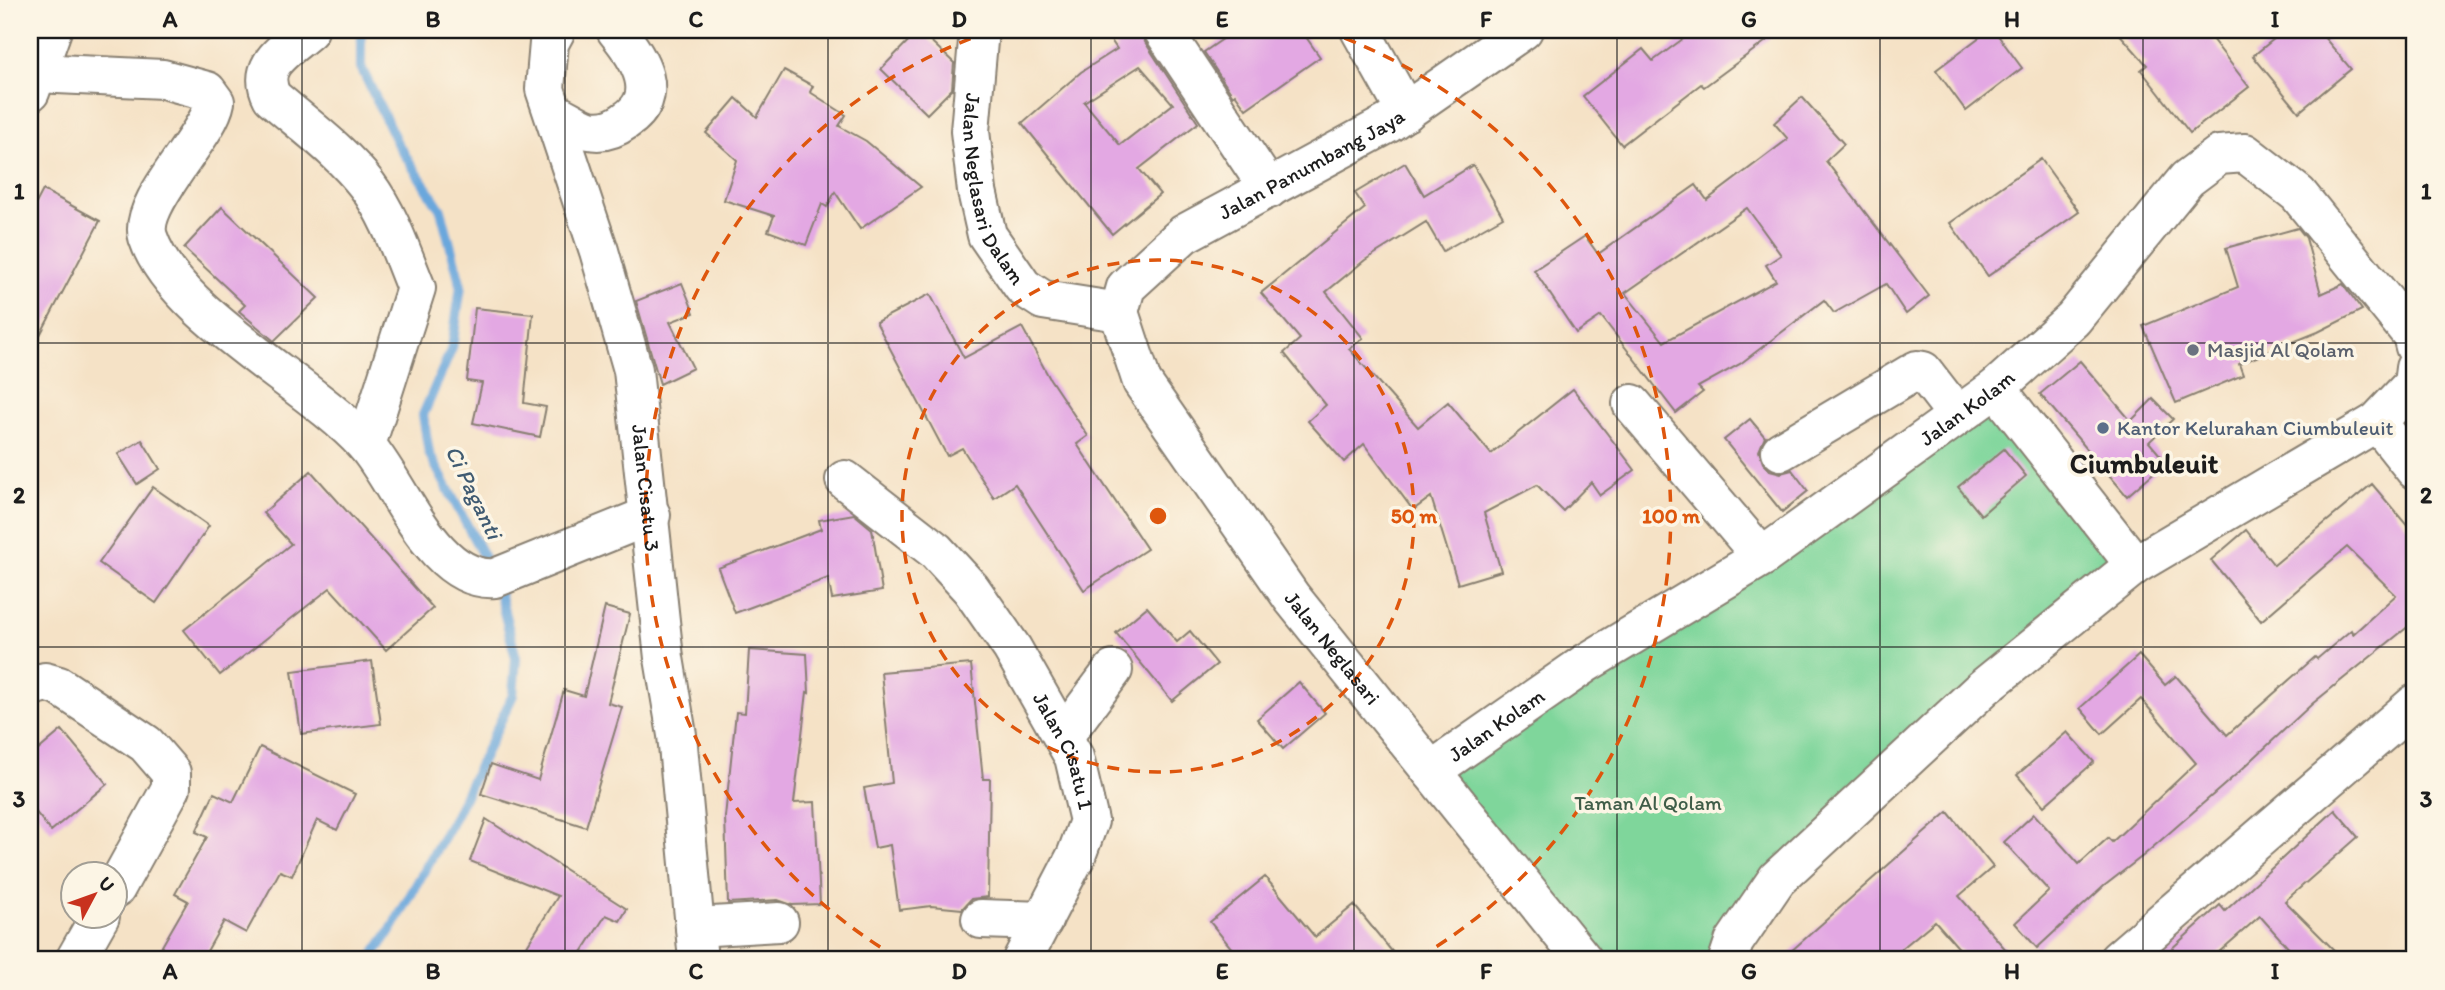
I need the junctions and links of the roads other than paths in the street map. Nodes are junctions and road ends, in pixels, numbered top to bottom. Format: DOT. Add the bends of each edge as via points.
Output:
graph roads {
  1 [pos="52,30"];
  2 [pos="309,30"];
  3 [pos="556,30"];
  4 [pos="616,30"];
  5 [pos="979,30"];
  6 [pos="1163,30"];
  7 [pos="1360,30"];
  8 [pos="1523,30"];
  9 [pos="33,82"];
  10 [pos="1406,112"];
  11 [pos="555,113"];
  12 [pos="1269,189"];
  13 [pos="1119,312"];
  14 [pos="2415,347"];
  15 [pos="2415,369"];
  16 [pos="1996,388"];
  17 [pos="1632,404"];
  18 [pos="1957,415"];
  19 [pos="2377,422"];
  20 [pos="366,445"];
  21 [pos="1781,451"];
  22 [pos="2415,470"];
  23 [pos="845,480"];
  24 [pos="651,515"];
  25 [pos="1762,557"];
  26 [pos="2135,565"];
  27 [pos="1113,670"];
  28 [pos="30,687"];
  29 [pos="2415,704"];
  30 [pos="1062,737"];
  31 [pos="1432,771"];
  32 [pos="130,862"];
  33 [pos="981,919"];
  34 [pos="1043,921"];
  35 [pos="779,922"];
  36 [pos="92,930"];
  37 [pos="696,944"];
  38 [pos="75,960"];
  39 [pos="1022,960"];
  40 [pos="1583,960"];
  41 [pos="1728,960"];
  42 [pos="2118,960"];
  1 -- 9 [label="street"];
  2 -- 20 [label="street" via="268,66 265,83 272,97 346,160 368,187 416,288"];
  3 -- 11 [label="street, Jalan Cisatu 3" via="545,65 545,89"];
  4 -- 11 [label="street" via="645,76 648,91 643,104 634,116 608,131 588,130"];
  5 -- 13 [label="street, Jalan Neglasari Dalam" via="971,131 987,235 1023,287 1043,300"];
  6 -- 12 [label="street"];
  7 -- 10 [label="street"];
  8 -- 10 [label="street, Jalan Panumbang Jaya"];
  9 -- 20 [label="street" via="163,79 207,91 215,102 213,113 151,212 147,234 171,275 202,310"];
  10 -- 12 [label="street, Jalan Panumbang Jaya"];
  11 -- 24 [label="street, Jalan Cisatu 3" via="633,370"];
  12 -- 13 [label="street, Jalan Panumbang Jaya" via="1184,234 1126,287"];
  13 -- 31 [label="street, Jalan Neglasari" via="1142,382 1292,598"];
  14 -- 16 [label="street, Jalan Kolam" via="2412,335 2298,194 2245,153 2219,155 2188,179 2074,319"];
  15 -- 19 [label="street" via="2413,384"];
  16 -- 18 [label="street, Jalan Kolam"];
  16 -- 26 [label="street"];
  17 -- 25 [label="street"];
  18 -- 21 [label="street" via="1923,371 1917,370"];
  18 -- 25 [label="street, Jalan Kolam"];
  19 -- 22 [label="street"];
  19 -- 26 [label="street"];
  20 -- 24 [label="street" via="445,558 465,573 488,579"];
  23 -- 30 [label="street, Jalan Cisatu 1" via="936,551 971,589 1012,648"];
  24 -- 37 [label="street, Jalan Cisatu 3"];
  25 -- 31 [label="street, Jalan Kolam" via="1586,663"];
  26 -- 41 [label="street" via="1983,688 1777,879 1734,942"];
  27 -- 30 [label="street"];
  28 -- 32 [label="street" via="45,682 59,686 146,744 171,773 170,788"];
  29 -- 42 [label="street"];
  30 -- 34 [label="street, Jalan Cisatu 1" via="1074,757 1089,821"];
  31 -- 40 [label="street, Jalan Neglasari"];
  33 -- 34 [label="street"];
  34 -- 39 [label="street, Jalan Cisatu 1"];
  35 -- 37 [label="street"];
  36 -- 38 [label="street"];
}
